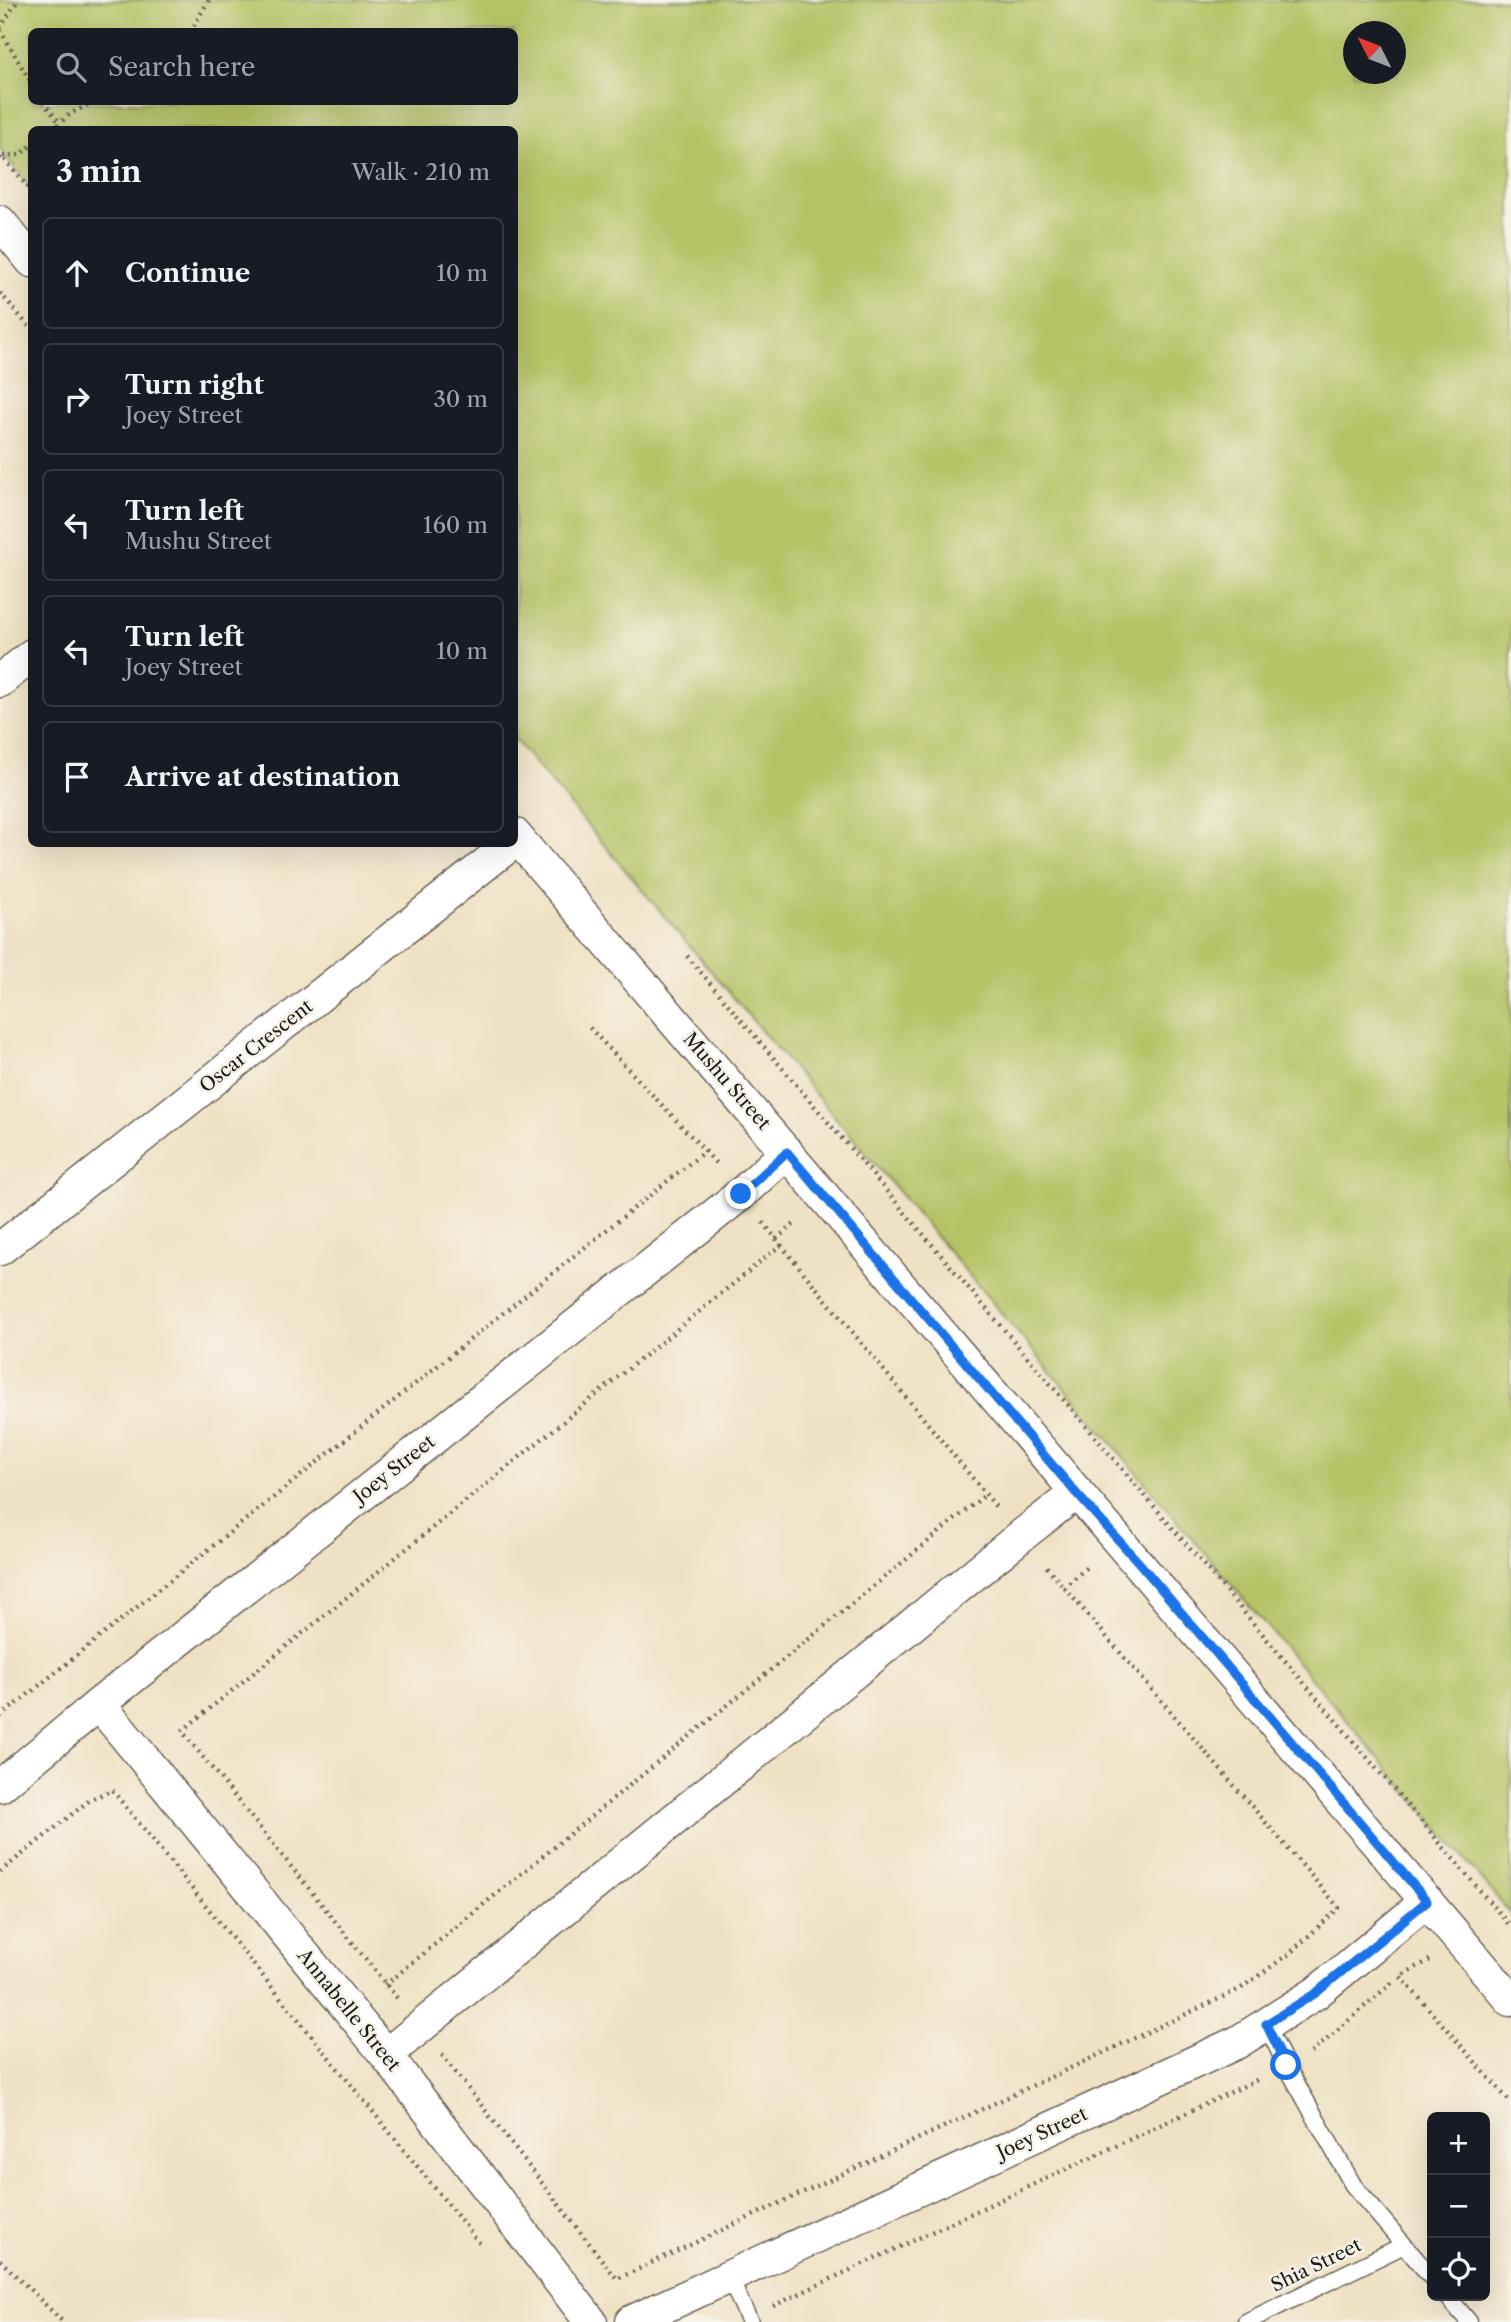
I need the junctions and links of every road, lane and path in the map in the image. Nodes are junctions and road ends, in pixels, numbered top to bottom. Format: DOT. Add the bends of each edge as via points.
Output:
graph roads {
  1 [pos="18,0"];
  2 [pos="209,0"];
  3 [pos="192,28"];
  4 [pos="0,29"];
  5 [pos="28,77"];
  6 [pos="45,105"];
  7 [pos="87,105"];
  8 [pos="60,123"];
  9 [pos="57,126"];
  10 [pos="28,148"];
  11 [pos="1,157"];
  12 [pos="28,187"];
  13 [pos="0,222"];
  14 [pos="28,256"];
  15 [pos="0,293"];
  16 [pos="28,325"];
  17 [pos="28,658"];
  18 [pos="0,681"];
  19 [pos="518,842"];
  20 [pos="505,847"];
  21 [pos="687,956"];
  22 [pos="587,1026"];
  23 [pos="787,1152"];
  24 [pos="0,1249"];
  25 [pos="1076,1493"];
  26 [pos="985,1495"];
  27 [pos="99,1704"];
  28 [pos="0,1717"];
  29 [pos="0,1786"];
  30 [pos="0,1872"];
  31 [pos="1427,1901"];
  32 [pos="1511,1927"];
  33 [pos="1400,1976"];
  34 [pos="385,1985"];
  35 [pos="1511,2000"];
  36 [pos="1266,2024"];
  37 [pos="386,2054"];
  38 [pos="1511,2103"];
  39 [pos="1404,2245"];
  40 [pos="488,2254"];
  41 [pos="0,2260"];
  42 [pos="1427,2272"];
  43 [pos="729,2277"];
  44 [pos="1451,2301"];
  45 [pos="63,2322"];
  46 [pos="591,2322"];
  47 [pos="631,2322"];
  48 [pos="750,2322"];
  49 [pos="1246,2322"];
  50 [pos="1469,2322"];
  1 -- 4 [label="path"];
  2 -- 3 [label="path"];
  4 -- 5 [label="path"];
  6 -- 8 [label="path"];
  7 -- 8 [label="path"];
  8 -- 9 [label="path"];
  10 -- 11 [label="path" via="19,155"];
  11 -- 12 [label="path"];
  13 -- 14 [label="street"];
  15 -- 16 [label="path"];
  17 -- 18 [label="street"];
  19 -- 23 [label="street, Mushu Street"];
  20 -- 24 [label="street, Oscar Crescent"];
  21 -- 32 [label="path"];
  22 -- 28 [label="path" via="705,1151"];
  23 -- 25 [label="street, Mushu Street"];
  23 -- 27 [label="street, Joey Street" via="741,1194"];
  25 -- 31 [label="street, Mushu Street"];
  25 -- 37 [label="street"];
  26 -- 34 [label="path"];
  27 -- 29 [label="street, Joey Street"];
  27 -- 37 [label="street, Annabelle Street"];
  30 -- 40 [label="path" via="91,1799 112,1790"];
  31 -- 35 [label="street, Mushu Street"];
  31 -- 36 [label="street, Joey Street" via="1316,1993"];
  33 -- 38 [label="path"];
  36 -- 39 [label="lane" via="1353,2185"];
  36 -- 43 [label="street, Joey Street" via="1238,2042"];
  37 -- 46 [label="street, Annabelle Street"];
  39 -- 42 [label="lane"];
  39 -- 49 [label="lane, Shia Street"];
  41 -- 45 [label="path"];
  43 -- 47 [label="street, Joey Street"];
  43 -- 48 [label="lane"];
  44 -- 50 [label="lane"];
}
